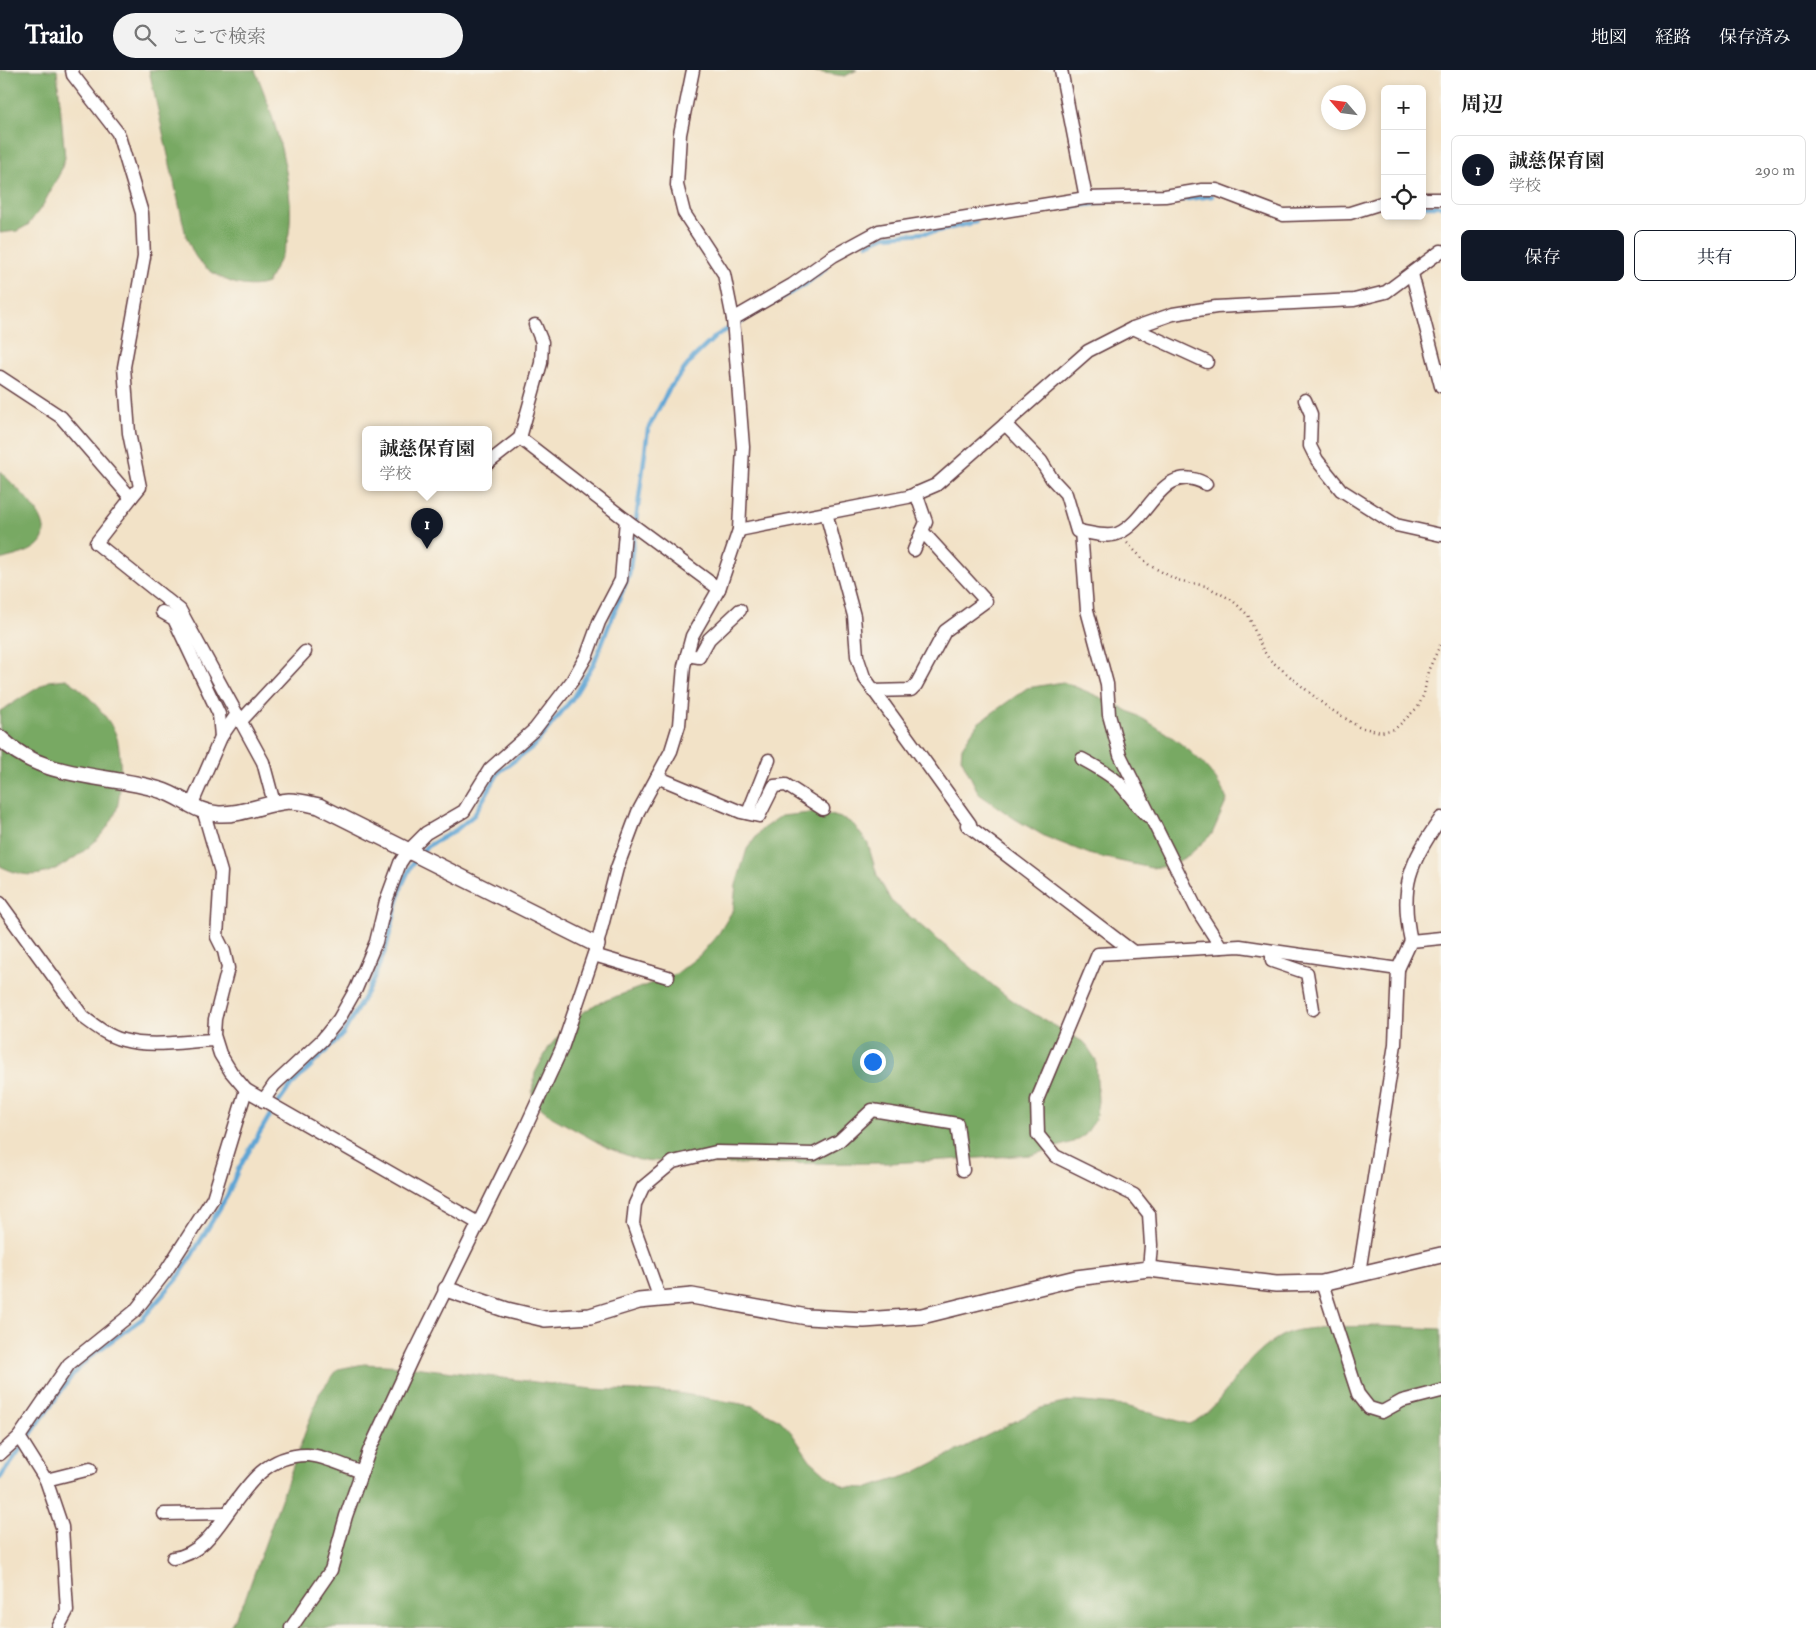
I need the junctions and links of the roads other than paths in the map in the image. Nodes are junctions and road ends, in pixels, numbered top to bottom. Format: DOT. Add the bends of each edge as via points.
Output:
graph roads {
  1 [pos="72,70"];
  2 [pos="693,70"];
  3 [pos="1061,70"];
  4 [pos="1086,198"];
  5 [pos="1426,199"];
  6 [pos="1441,200"];
  7 [pos="1381,203"];
  8 [pos="1441,251"];
  9 [pos="1412,274"];
  10 [pos="733,319"];
  11 [pos="535,326"];
  12 [pos="1133,328"];
  13 [pos="1208,362"];
  14 [pos="0,377"];
  15 [pos="1441,386"];
  16 [pos="1305,400"];
  17 [pos="1005,424"];
  18 [pos="520,438"];
  19 [pos="492,461"];
  20 [pos="1206,484"];
  21 [pos="916,493"];
  22 [pos="131,498"];
  23 [pos="826,513"];
  24 [pos="626,520"];
  25 [pos="739,530"];
  26 [pos="922,531"];
  27 [pos="1081,531"];
  28 [pos="1441,535"];
  29 [pos="914,550"];
  30 [pos="719,589"];
  31 [pos="740,610"];
  32 [pos="162,612"];
  33 [pos="305,652"];
  34 [pos="687,655"];
  35 [pos="873,691"];
  36 [pos="239,718"];
  37 [pos="221,737"];
  38 [pos="0,738"];
  39 [pos="1082,759"];
  40 [pos="769,760"];
  41 [pos="657,777"];
  42 [pos="274,803"];
  43 [pos="198,809"];
  44 [pos="823,809"];
  45 [pos="748,814"];
  46 [pos="1441,818"];
  47 [pos="1154,821"];
  48 [pos="408,851"];
  49 [pos="0,903"];
  50 [pos="1441,938"];
  51 [pos="1411,941"];
  52 [pos="1222,947"];
  53 [pos="595,950"];
  54 [pos="1132,951"];
  55 [pos="1272,951"];
  56 [pos="1398,970"];
  57 [pos="668,977"];
  58 [pos="1313,1009"];
  59 [pos="215,1040"];
  60 [pos="246,1090"];
  61 [pos="263,1100"];
  62 [pos="963,1170"];
  63 [pos="478,1223"];
  64 [pos="1441,1255"];
  65 [pos="1149,1269"];
  66 [pos="1359,1273"];
  67 [pos="1322,1283"];
  68 [pos="446,1289"];
  69 [pos="660,1299"];
  70 [pos="1441,1391"];
  71 [pos="19,1438"];
  72 [pos="0,1454"];
  73 [pos="90,1469"];
  74 [pos="362,1472"];
  75 [pos="46,1480"];
  76 [pos="226,1513"];
  77 [pos="164,1514"];
  78 [pos="173,1558"];
  79 [pos="58,1628"];
  80 [pos="291,1628"];
  1 -- 22 [label="street" via="118,134 142,213 144,257 124,367 129,433 140,487"];
  2 -- 10 [label="street" via="680,134 676,185 684,213 724,274"];
  3 -- 4 [label="street"];
  4 -- 7 [label="street" via="1165,196 1217,190 1283,214 1350,213"];
  4 -- 10 [label="street" via="879,230"];
  5 -- 6 [label="street"];
  8 -- 9 [label="street"];
  9 -- 12 [label="street" via="1386,292 1354,300 1216,307 1173,314"];
  9 -- 15 [label="street"];
  10 -- 25 [label="street" via="743,448"];
  11 -- 18 [label="street" via="542,342 542,363"];
  12 -- 13 [label="street"];
  12 -- 17 [label="street" via="1088,351"];
  14 -- 22 [label="street" via="61,417"];
  16 -- 28 [label="street" via="1311,414 1310,446 1316,460 1341,490 1396,525"];
  17 -- 21 [label="street" via="936,485"];
  17 -- 27 [label="street" via="1066,494 1077,531"];
  18 -- 19 [label="street"];
  18 -- 24 [label="street"];
  20 -- 27 [label="street" via="1187,478 1169,482 1132,525 1118,534"];
  21 -- 23 [label="street"];
  21 -- 26 [label="street" via="926,522"];
  22 -- 36 [label="street" via="96,543 180,610"];
  23 -- 25 [label="street"];
  23 -- 35 [label="street" via="854,616 857,656"];
  24 -- 30 [label="street"];
  24 -- 48 [label="street" via="620,580 572,681 536,729 490,769 464,811 426,834"];
  25 -- 30 [label="street"];
  26 -- 29 [label="street"];
  26 -- 35 [label="street" via="986,601 945,631 911,690"];
  27 -- 47 [label="street" via="1087,610 1107,684 1109,715 1120,755"];
  30 -- 34 [label="street" via="692,636"];
  31 -- 34 [label="street" via="709,639 699,657"];
  32 -- 37 [label="street" via="174,619 219,714"];
  33 -- 36 [label="street"];
  34 -- 41 [label="street" via="679,725 672,751"];
  35 -- 54 [label="street" via="970,824 967,825"];
  36 -- 37 [label="street"];
  36 -- 42 [label="street" via="263,762"];
  37 -- 43 [label="street"];
  38 -- 43 [label="street" via="32,761 68,773 138,784 162,791"];
  39 -- 47 [label="street" via="1119,784 1139,809"];
  40 -- 45 [label="street"];
  41 -- 45 [label="street"];
  41 -- 53 [label="street" via="638,812 617,868"];
  42 -- 43 [label="street" via="240,814"];
  42 -- 48 [label="street" via="291,801 319,806"];
  43 -- 59 [label="street" via="221,872 217,937 228,968 214,1019"];
  44 -- 45 [label="street" via="786,785 774,786 759,816"];
  46 -- 51 [label="street" via="1420,847 1407,879 1406,917"];
  47 -- 52 [label="street" via="1196,908"];
  48 -- 53 [label="street"];
  48 -- 61 [label="street" via="386,901 376,942 339,1020"];
  49 -- 59 [label="street" via="83,1017 101,1030 122,1040 145,1044"];
  50 -- 51 [label="street"];
  51 -- 56 [label="street"];
  52 -- 54 [label="street"];
  52 -- 55 [label="street"];
  53 -- 57 [label="street"];
  53 -- 63 [label="street" via="562,1048"];
  54 -- 65 [label="street" via="1098,954 1037,1100 1038,1134 1055,1156 1134,1195 1148,1214"];
  55 -- 56 [label="street"];
  55 -- 58 [label="street" via="1272,961 1307,973"];
  56 -- 66 [label="street" via="1395,1044"];
  59 -- 60 [label="street" via="230,1072"];
  60 -- 61 [label="street"];
  60 -- 71 [label="street" via="213,1198 166,1271 135,1311 69,1364"];
  61 -- 63 [label="street"];
  62 -- 69 [label="street" via="957,1124 872,1110 839,1141 814,1154 716,1152 673,1162 643,1187 635,1204 633,1224"];
  63 -- 68 [label="street"];
  64 -- 66 [label="street"];
  65 -- 67 [label="street" via="1276,1284"];
  65 -- 69 [label="street" via="1076,1278 922,1316 864,1320 807,1317 692,1296"];
  66 -- 67 [label="street"];
  67 -- 70 [label="street" via="1358,1394 1369,1408 1382,1412 1402,1401"];
  68 -- 69 [label="street" via="545,1319 590,1316"];
  68 -- 74 [label="street"];
  71 -- 72 [label="street"];
  71 -- 75 [label="street"];
  73 -- 75 [label="street"];
  74 -- 76 [label="street" via="308,1455 284,1459 267,1466"];
  74 -- 80 [label="street" via="331,1570"];
  75 -- 79 [label="street" via="62,1527 67,1588 67,1610"];
  76 -- 77 [label="street"];
  76 -- 78 [label="street" via="202,1544 185,1556"];
}
